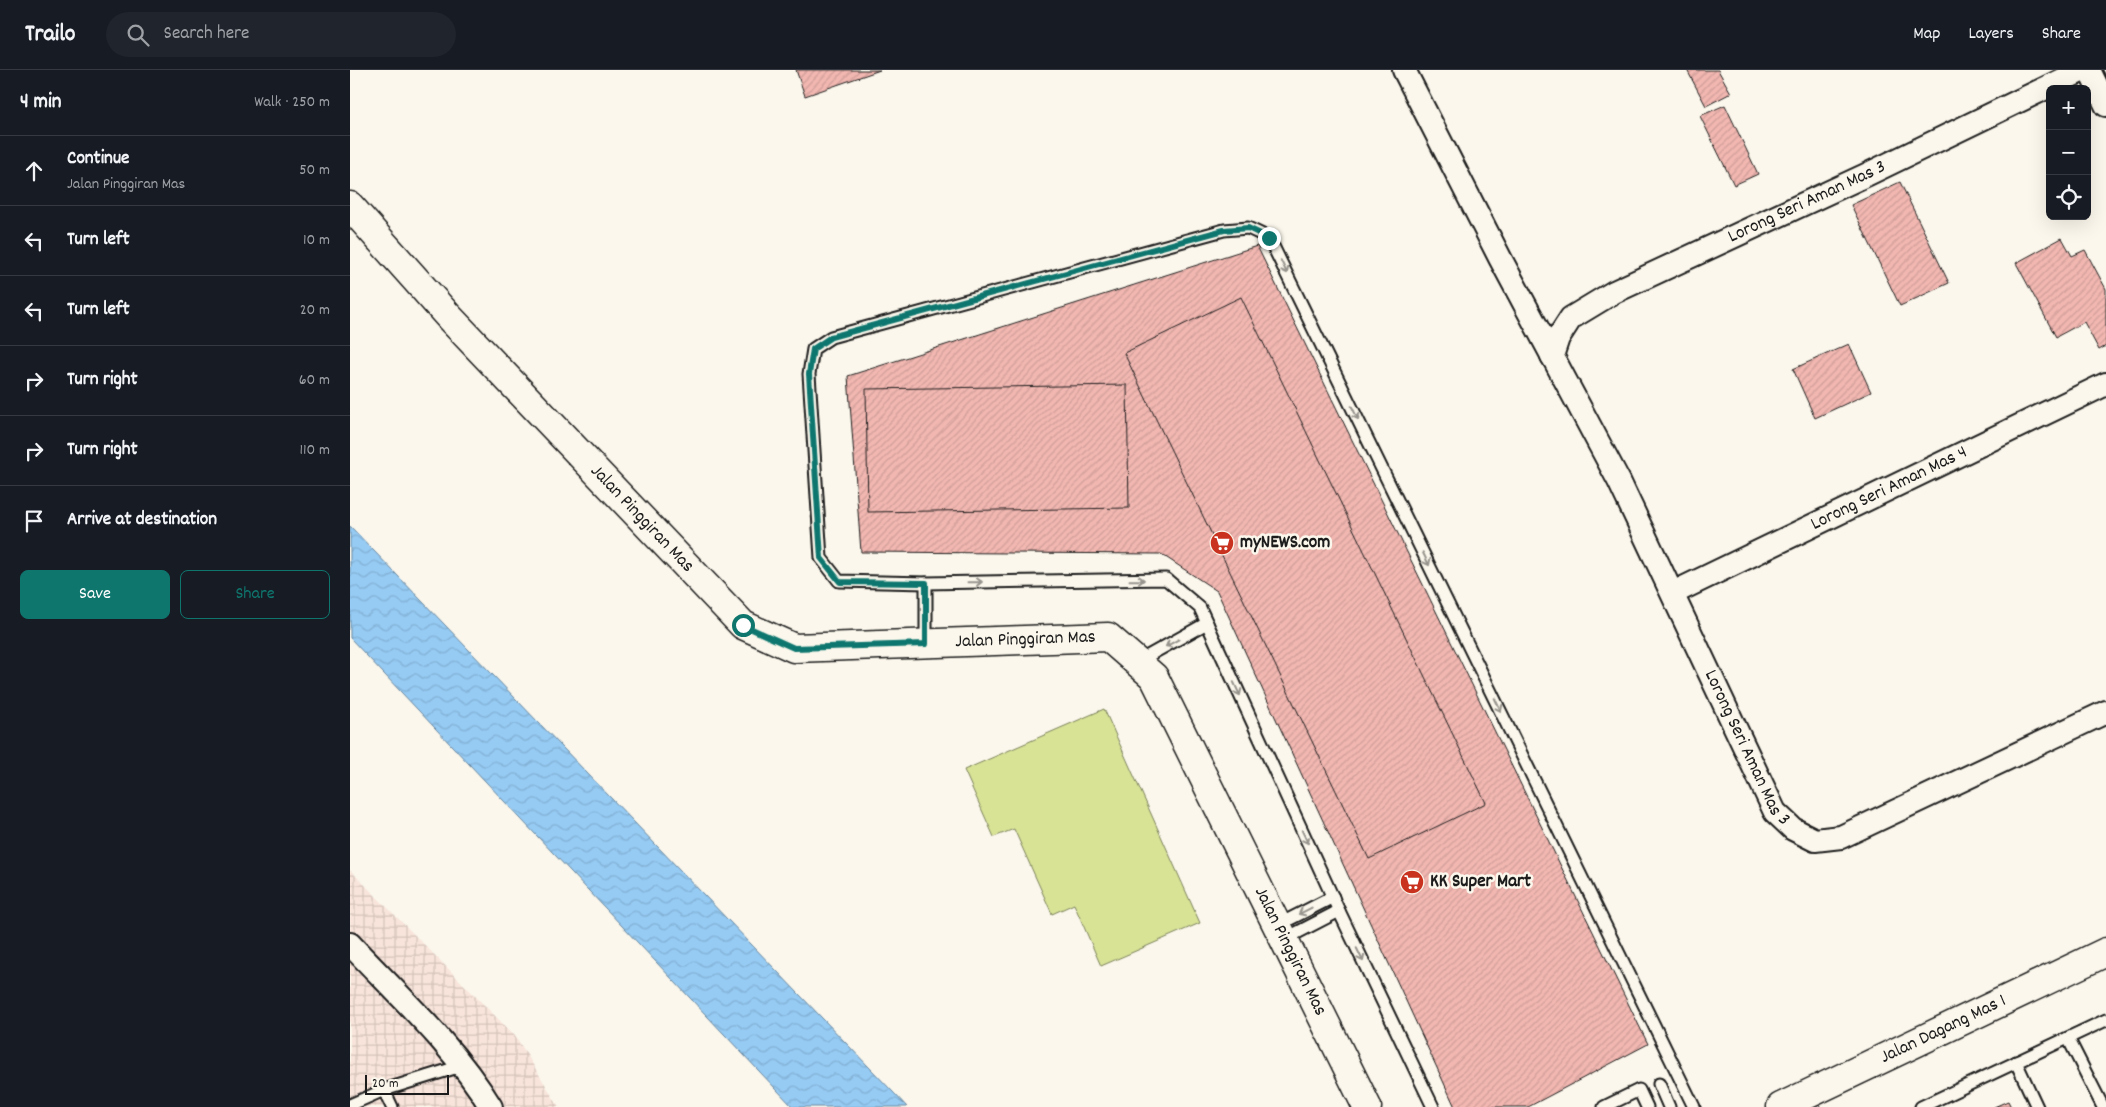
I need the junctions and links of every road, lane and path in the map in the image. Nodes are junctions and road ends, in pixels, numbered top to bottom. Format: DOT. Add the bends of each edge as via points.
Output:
graph roads {
  1 [pos="1404,70"];
  2 [pos="2083,70"];
  3 [pos="2089,70"];
  4 [pos="2106,105"];
  5 [pos="350,206"];
  6 [pos="1552,356"];
  7 [pos="2106,384"];
  8 [pos="926,583"];
  9 [pos="1673,594"];
  10 [pos="1207,623"];
  11 [pos="926,644"];
  12 [pos="1138,662"];
  13 [pos="2106,712"];
  14 [pos="1333,897"];
  15 [pos="1339,910"];
  16 [pos="1281,932"];
  17 [pos="350,944"];
  18 [pos="2106,952"];
  19 [pos="2106,1020"];
  20 [pos="2068,1038"];
  21 [pos="2016,1062"];
  22 [pos="462,1066"];
  23 [pos="1682,1081"];
  24 [pos="384,1090"];
  25 [pos="350,1105"];
  26 [pos="392,1107"];
  27 [pos="491,1107"];
  28 [pos="1368,1107"];
  29 [pos="1432,1107"];
  30 [pos="1604,1107"];
  31 [pos="1647,1107"];
  32 [pos="1669,1107"];
  33 [pos="1694,1107"];
  34 [pos="1781,1107"];
  35 [pos="1921,1107"];
  36 [pos="2037,1107"];
  37 [pos="2103,1107"];
  1 -- 6 [label="street, Lorong Seri Aman Mas 3"];
  2 -- 6 [label="street, Lorong Seri Aman Mas 3" via="1614,292 1572,318 1558,338"];
  3 -- 4 [label="street"];
  5 -- 11 [label="street, Jalan Pinggiran Mas" via="448,317 743,625 794,648"];
  6 -- 9 [label="street, Lorong Seri Aman Mas 3" via="1619,481"];
  7 -- 9 [label="street, Lorong Seri Aman Mas 4"];
  8 -- 10 [label="lane, one-way" via="1166,579 1200,608"];
  8 -- 11 [label="lane"];
  8 -- 23 [label="lane, one-way" via="840,582 821,558 809,374 813,349 831,337 1224,230 1248,228 1269,238"];
  9 -- 13 [label="street, Lorong Seri Aman Mas 3" via="1775,812 1793,829 1815,840 1841,837"];
  10 -- 12 [label="lane, one-way"];
  10 -- 14 [label="lane, one-way"];
  11 -- 12 [label="street, Jalan Pinggiran Mas" via="1108,637"];
  12 -- 16 [label="street, Jalan Pinggiran Mas" via="1154,677"];
  14 -- 15 [label="lane"];
  14 -- 16 [label="lane, one-way"];
  15 -- 16 [label="lane"];
  15 -- 29 [label="lane, one-way"];
  16 -- 28 [label="street, Jalan Pinggiran Mas"];
  17 -- 22 [label="street"];
  18 -- 34 [label="street, Jalan Dagang Mas 1"];
  19 -- 20 [label="lane"];
  20 -- 21 [label="lane"];
  20 -- 37 [label="lane"];
  21 -- 35 [label="lane"];
  21 -- 36 [label="lane"];
  22 -- 24 [label="lane"];
  22 -- 27 [label="street"];
  23 -- 32 [label="lane" via="1660,1087"];
  23 -- 33 [label="lane"];
  24 -- 25 [label="lane"];
  24 -- 26 [label="lane"];
  30 -- 31 [label="lane" via="1640,1090"];
}
